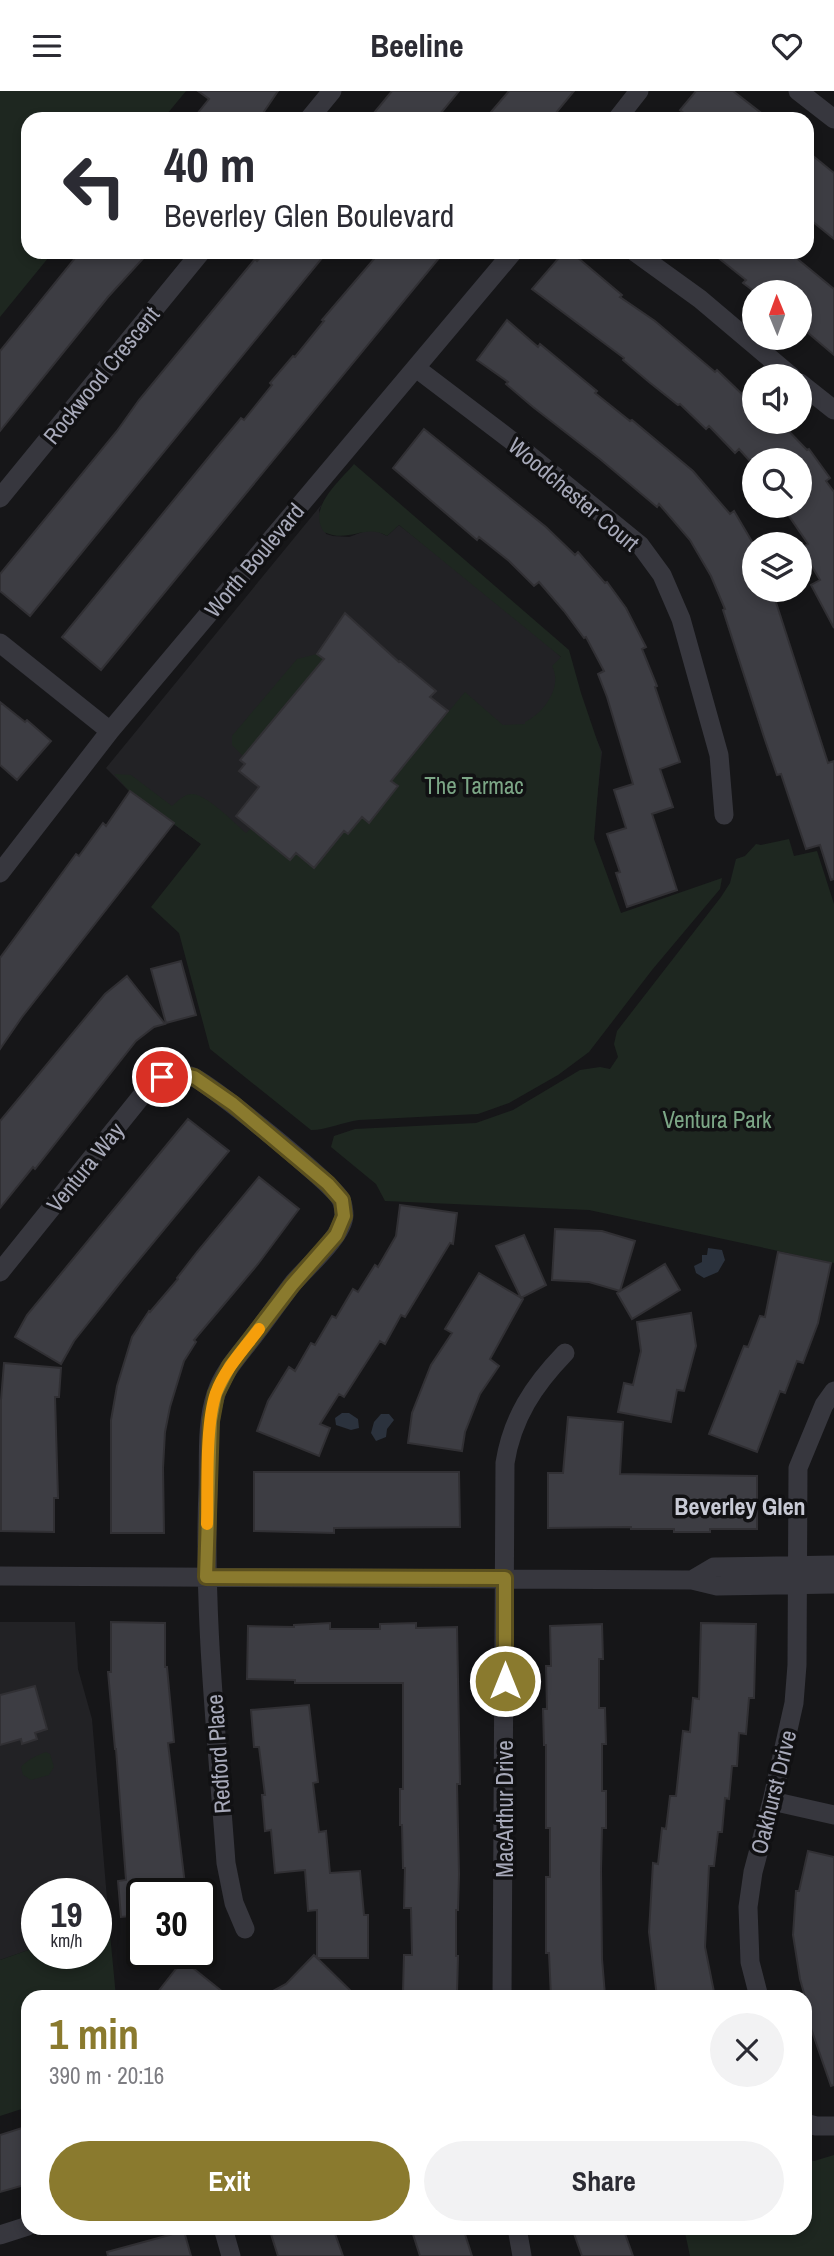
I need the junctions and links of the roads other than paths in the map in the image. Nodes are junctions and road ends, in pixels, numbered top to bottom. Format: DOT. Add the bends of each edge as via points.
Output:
graph roads {
  1 [pos="332,91"];
  2 [pos="639,91"];
  3 [pos="798,91"];
  4 [pos="315,112"];
  5 [pos="623,112"];
  6 [pos="834,119"];
  7 [pos="195,259"];
  8 [pos="507,259"];
  9 [pos="645,259"];
  10 [pos="777,364"];
  11 [pos="416,368"];
  12 [pos="812,392"];
  13 [pos="834,409"];
  14 [pos="0,498"];
  15 [pos="0,643"];
  16 [pos="110,731"];
  17 [pos="724,815"];
  18 [pos="0,873"];
  19 [pos="0,1272"];
  20 [pos="565,1353"];
  21 [pos="834,1391"];
  22 [pos="797,1565"];
  23 [pos="834,1565"];
  24 [pos="0,1576"];
  25 [pos="206,1577"];
  26 [pos="505,1578"];
  27 [pos="692,1580"];
  28 [pos="834,1584"];
  29 [pos="797,1586"];
  30 [pos="772,1801"];
  31 [pos="834,1815"];
  32 [pos="246,1929"];
  33 [pos="502,1990"];
  34 [pos="757,1990"];
  35 [pos="812,2125"];
  36 [pos="834,2126"];
  37 [pos="21,2228"];
  38 [pos="0,2235"];
  39 [pos="225,2235"];
  40 [pos="518,2235"];
  41 [pos="231,2256"];
  42 [pos="522,2256"];
  1 -- 4 [label="street"];
  2 -- 5 [label="street"];
  3 -- 6 [label="street"];
  7 -- 14 [label="street, Rockwood Crescent"];
  8 -- 11 [label="street, Worth Boulevard"];
  9 -- 10 [label="street"];
  11 -- 16 [label="street, Worth Boulevard"];
  11 -- 17 [label="street, Woodchester Court" via="640,545 662,575 681,619 719,755"];
  12 -- 13 [label="street"];
  15 -- 16 [label="street"];
  16 -- 18 [label="street, Worth Boulevard"];
  19 -- 25 [label="street, Ventura Way" via="148,1088 162,1077 194,1077 233,1104 342,1200 344,1216 336,1235 230,1366 216,1394 211,1421"];
  20 -- 26 [label="street, MacArthur Drive" via="538,1383 513,1427 505,1463"];
  21 -- 22 [label="street, Oakhurst Drive" via="798,1468"];
  22 -- 23 [label="street"];
  22 -- 27 [label="street" via="714,1567"];
  22 -- 29 [label="street, Oakhurst Drive"];
  24 -- 25 [label="street"];
  25 -- 26 [label="street"];
  25 -- 32 [label="street, Redford Place" via="226,1863 234,1903"];
  26 -- 27 [label="street"];
  26 -- 33 [label="street, MacArthur Drive"];
  27 -- 29 [label="street" via="717,1585"];
  28 -- 29 [label="street"];
  29 -- 30 [label="street, Oakhurst Drive" via="794,1703"];
  30 -- 31 [label="street"];
  30 -- 34 [label="street, Oakhurst Drive" via="748,1907 750,1962"];
  35 -- 36 [label="street"];
  37 -- 38 [label="street"];
  39 -- 41 [label="street"];
  40 -- 42 [label="street"];
}
